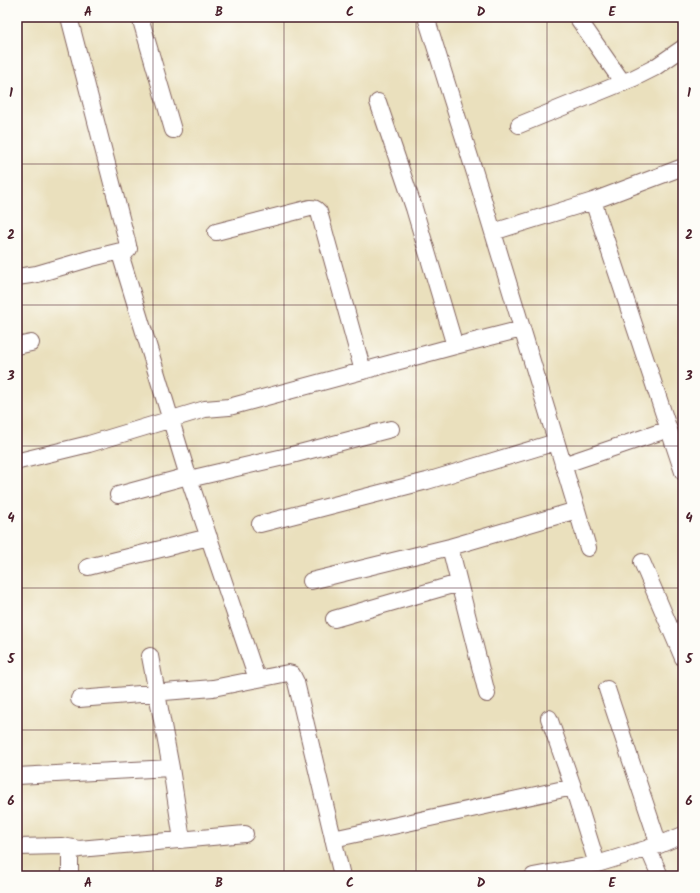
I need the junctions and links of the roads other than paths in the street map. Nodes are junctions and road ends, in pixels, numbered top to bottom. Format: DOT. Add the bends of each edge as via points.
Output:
graph roads {
  1 [pos="69,17"];
  2 [pos="140,17"];
  3 [pos="426,17"];
  4 [pos="578,17"];
  5 [pos="683,48"];
  6 [pos="623,83"];
  7 [pos="378,102"];
  8 [pos="520,125"];
  9 [pos="173,130"];
  10 [pos="683,167"];
  11 [pos="593,201"];
  12 [pos="216,232"];
  13 [pos="493,232"];
  14 [pos="129,249"];
  15 [pos="17,277"];
  16 [pos="522,329"];
  17 [pos="455,346"];
  18 [pos="363,371"];
  19 [pos="170,419"];
  20 [pos="391,429"];
  21 [pos="669,429"];
  22 [pos="556,442"];
  23 [pos="19,461"];
  24 [pos="563,465"];
  25 [pos="683,472"];
  26 [pos="189,478"];
  27 [pos="118,495"];
  28 [pos="577,510"];
  29 [pos="260,524"];
  30 [pos="209,537"];
  31 [pos="450,547"];
  32 [pos="588,548"];
  33 [pos="642,562"];
  34 [pos="88,567"];
  35 [pos="311,581"];
  36 [pos="459,583"];
  37 [pos="334,619"];
  38 [pos="150,656"];
  39 [pos="683,658"];
  40 [pos="257,679"];
  41 [pos="607,689"];
  42 [pos="157,692"];
  43 [pos="487,694"];
  44 [pos="79,699"];
  45 [pos="549,718"];
  46 [pos="171,768"];
  47 [pos="17,776"];
  48 [pos="573,788"];
  49 [pos="245,834"];
  50 [pos="683,835"];
  51 [pos="334,839"];
  52 [pos="182,840"];
  53 [pos="654,846"];
  54 [pos="17,847"];
  55 [pos="79,848"];
  56 [pos="597,864"];
  57 [pos="70,876"];
  58 [pos="342,876"];
  59 [pos="533,876"];
  60 [pos="660,876"];
  1 -- 14 [label="street"];
  2 -- 9 [label="street"];
  3 -- 13 [label="street"];
  4 -- 6 [label="street"];
  5 -- 6 [label="street" via="654,68"];
  6 -- 8 [label="street"];
  7 -- 17 [label="street" via="414,208"];
  10 -- 11 [label="street"];
  11 -- 13 [label="street"];
  11 -- 21 [label="street"];
  12 -- 18 [label="street" via="310,208 316,209 319,212"];
  13 -- 16 [label="street"];
  14 -- 15 [label="street"];
  14 -- 19 [label="street" via="122,260"];
  16 -- 17 [label="street"];
  16 -- 22 [label="street"];
  17 -- 18 [label="street"];
  18 -- 19 [label="street" via="229,407 205,409"];
  19 -- 23 [label="street" via="89,444"];
  19 -- 26 [label="street"];
  20 -- 26 [label="street"];
  21 -- 24 [label="street"];
  21 -- 25 [label="street"];
  22 -- 24 [label="street"];
  22 -- 29 [label="street" via="427,481"];
  24 -- 28 [label="street"];
  26 -- 27 [label="street"];
  26 -- 30 [label="street"];
  28 -- 31 [label="street"];
  28 -- 32 [label="street"];
  30 -- 34 [label="street"];
  30 -- 40 [label="street"];
  31 -- 35 [label="street"];
  31 -- 36 [label="street"];
  33 -- 39 [label="street"];
  36 -- 37 [label="street"];
  36 -- 43 [label="street"];
  38 -- 42 [label="street"];
  40 -- 42 [label="street" via="213,688"];
  40 -- 51 [label="street" via="288,673 294,677"];
  41 -- 53 [label="street"];
  42 -- 44 [label="street"];
  42 -- 46 [label="street"];
  45 -- 48 [label="street"];
  46 -- 47 [label="street"];
  46 -- 52 [label="street"];
  48 -- 51 [label="street"];
  48 -- 56 [label="street"];
  49 -- 52 [label="street"];
  50 -- 53 [label="street"];
  51 -- 58 [label="street"];
  52 -- 55 [label="street"];
  53 -- 56 [label="street"];
  53 -- 60 [label="street"];
  54 -- 55 [label="street"];
  55 -- 57 [label="street" via="70,854"];
  56 -- 59 [label="street"];
}
